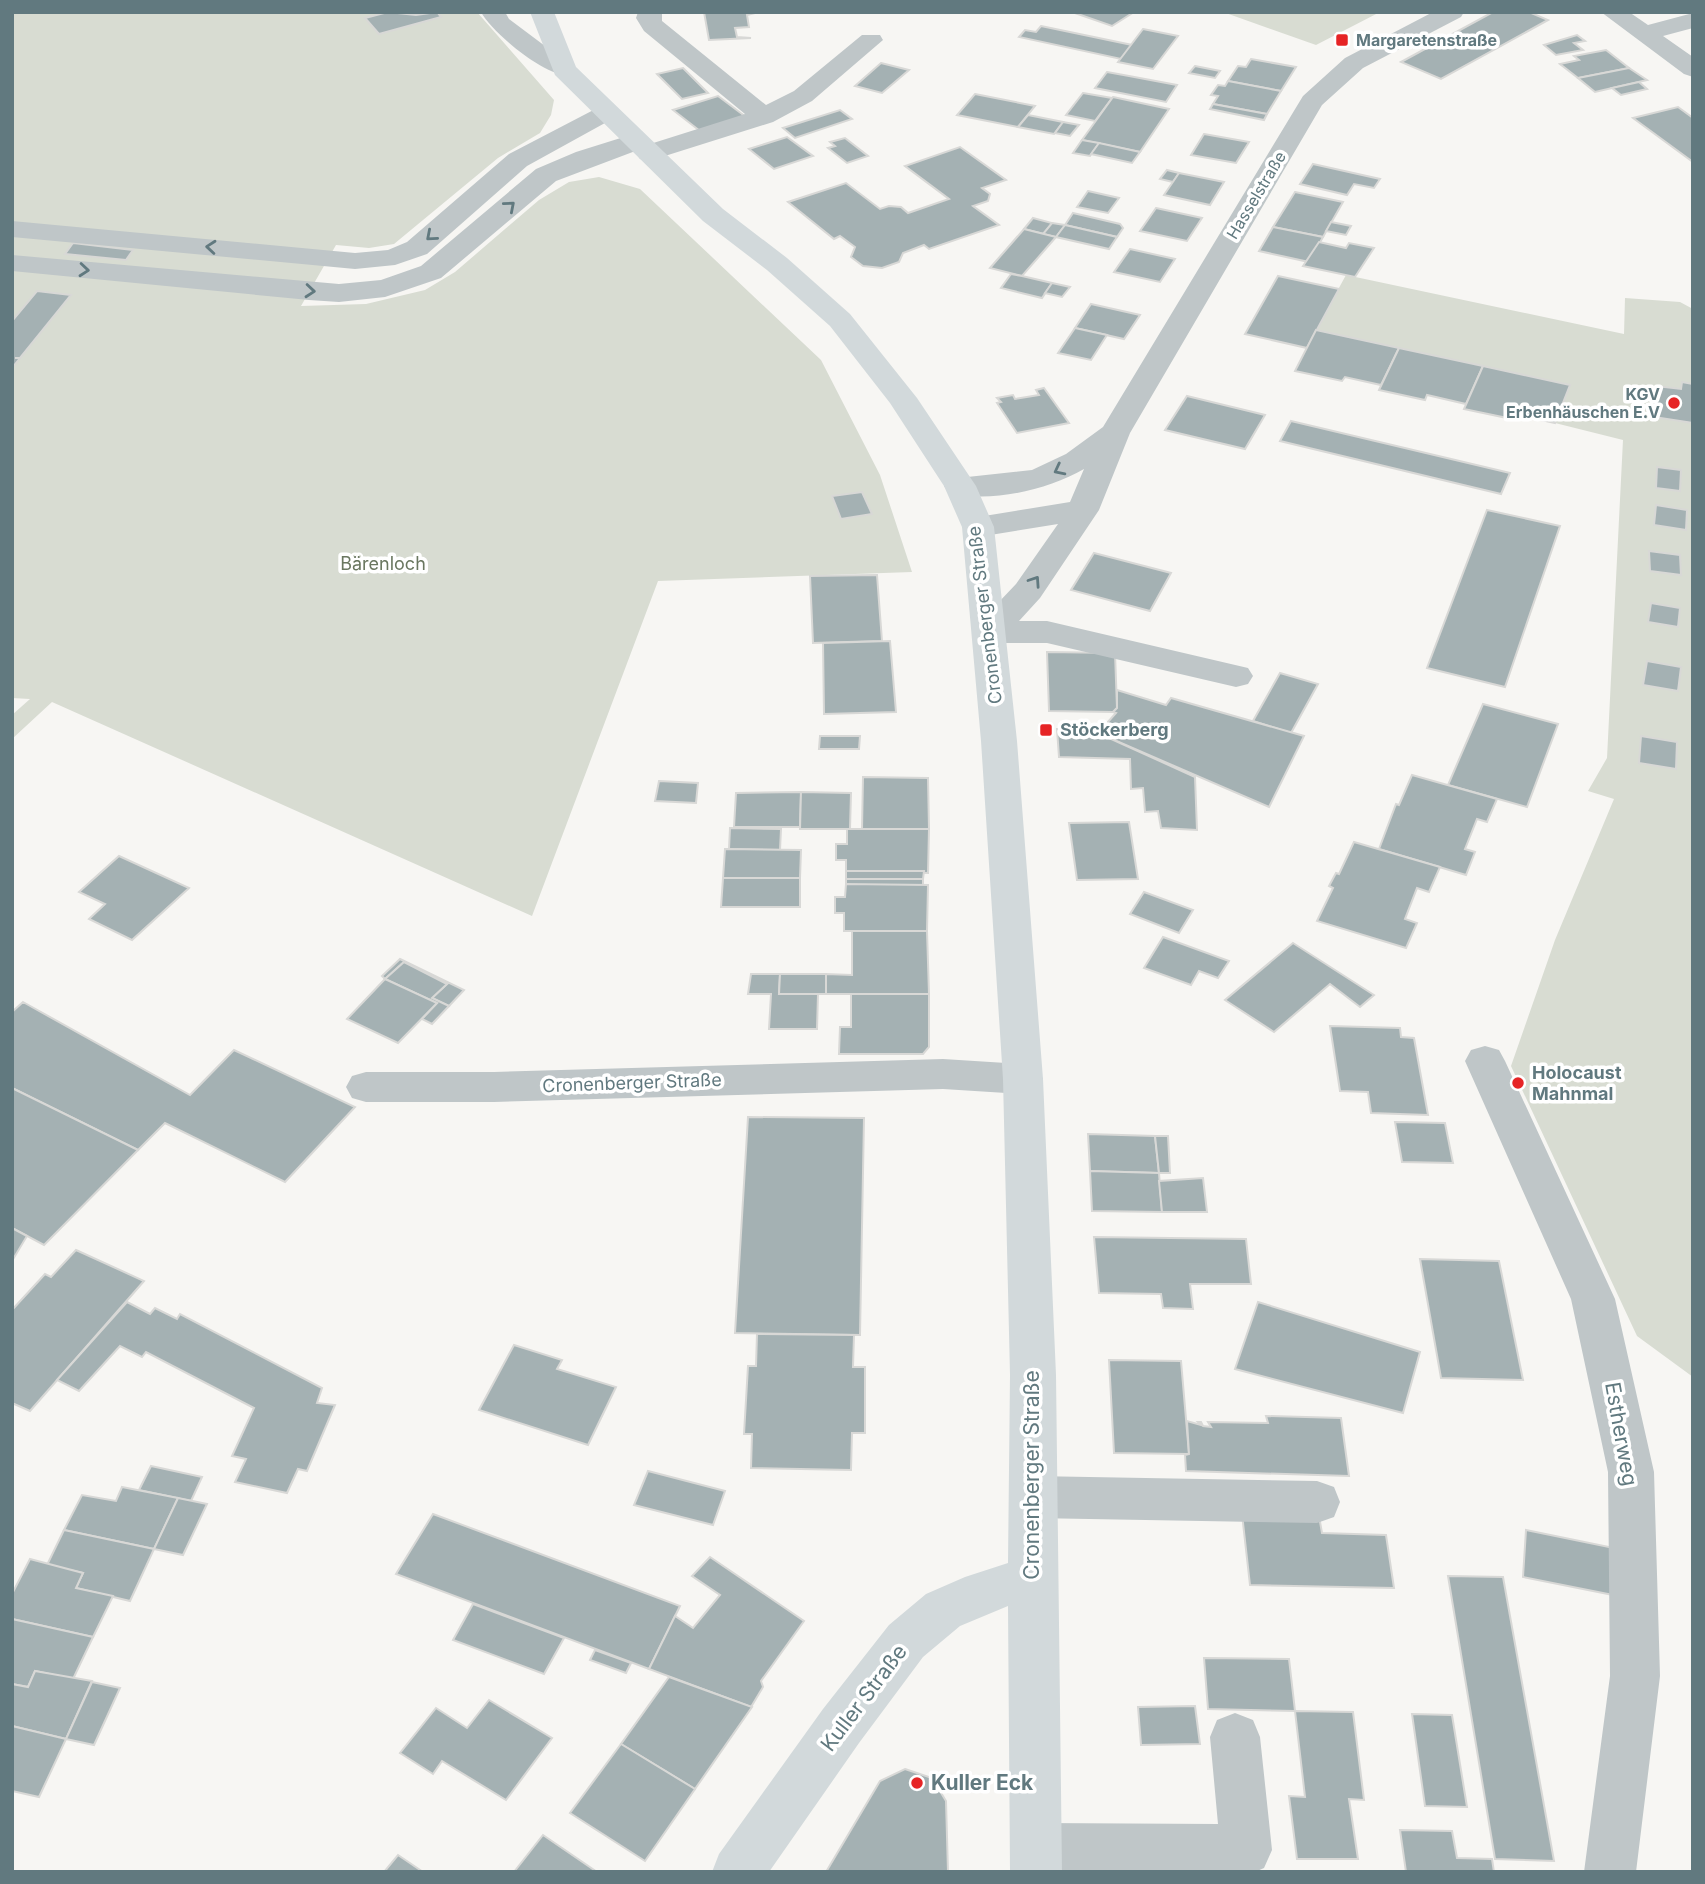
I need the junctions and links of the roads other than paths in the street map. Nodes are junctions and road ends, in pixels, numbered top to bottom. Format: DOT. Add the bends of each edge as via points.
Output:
graph roads {
  1 [pos="493,12"];
  2 [pos="542,12"];
  3 [pos="650,12"];
  4 [pos="1452,12"];
  5 [pos="1613,12"];
  6 [pos="1693,20"];
  7 [pos="1645,34"];
  8 [pos="871,40"];
  9 [pos="1693,69"];
  10 [pos="564,70"];
  11 [pos="605,112"];
  12 [pos="764,116"];
  13 [pos="642,148"];
  14 [pos="12,229"];
  15 [pos="13,265"];
  16 [pos="1115,433"];
  17 [pos="960,486"];
  18 [pos="1083,510"];
  19 [pos="978,527"];
  20 [pos="990,632"];
  21 [pos="1236,676"];
  22 [pos="1485,1061"];
  23 [pos="1024,1079"];
  24 [pos="366,1087"];
  25 [pos="1033,1497"];
  26 [pos="1317,1502"];
  27 [pos="1032,1578"];
  28 [pos="1235,1737"];
  29 [pos="1036,1860"];
  30 [pos="738,1872"];
  31 [pos="1610,1872"];
  1 -- 10 [label="street" via="499,23"];
  2 -- 10 [label="main road, Cronenberger Straße"];
  3 -- 12 [label="street" via="653,26"];
  4 -- 16 [label="street, Hasselstraße" via="1354,63 1312,101"];
  5 -- 7 [label="street"];
  6 -- 7 [label="street"];
  7 -- 9 [label="street"];
  8 -- 12 [label="street" via="803,96"];
  10 -- 11 [label="main road, Cronenberger Straße"];
  11 -- 13 [label="main road, Cronenberger Straße"];
  11 -- 14 [label="street, one-way" via="518,160 405,255 355,261"];
  12 -- 13 [label="street"];
  15 -- 13 [label="street, one-way" via="338,293 385,289 431,272 546,175 585,158"];
  13 -- 17 [label="main road, Cronenberger Straße" via="713,215 840,320 902,398"];
  16 -- 17 [label="street, Hasselstraße, one-way" via="1086,456 1042,478 1013,485"];
  16 -- 18 [label="street, Hasselstraße"];
  17 -- 19 [label="main road, Cronenberger Straße"];
  18 -- 19 [label="street"];
  20 -- 18 [label="street, Hasselstraße, one-way" via="1028,591"];
  19 -- 20 [label="main road, Cronenberger Straße"];
  20 -- 21 [label="street" via="1046,632"];
  20 -- 23 [label="main road, Cronenberger Straße"];
  22 -- 31 [label="street, Estherweg" via="1593,1299 1632,1472 1635,1676"];
  23 -- 24 [label="street, Cronenberger Straße" via="943,1074"];
  23 -- 25 [label="main road, Cronenberger Straße"];
  25 -- 26 [label="street"];
  25 -- 27 [label="main road, Cronenberger Straße"];
  27 -- 29 [label="main road, Cronenberger Straße"];
  27 -- 30 [label="main road, Kuller Straße" via="982,1592 943,1610 906,1641"];
  28 -- 29 [label="street" via="1246,1850"];
}
